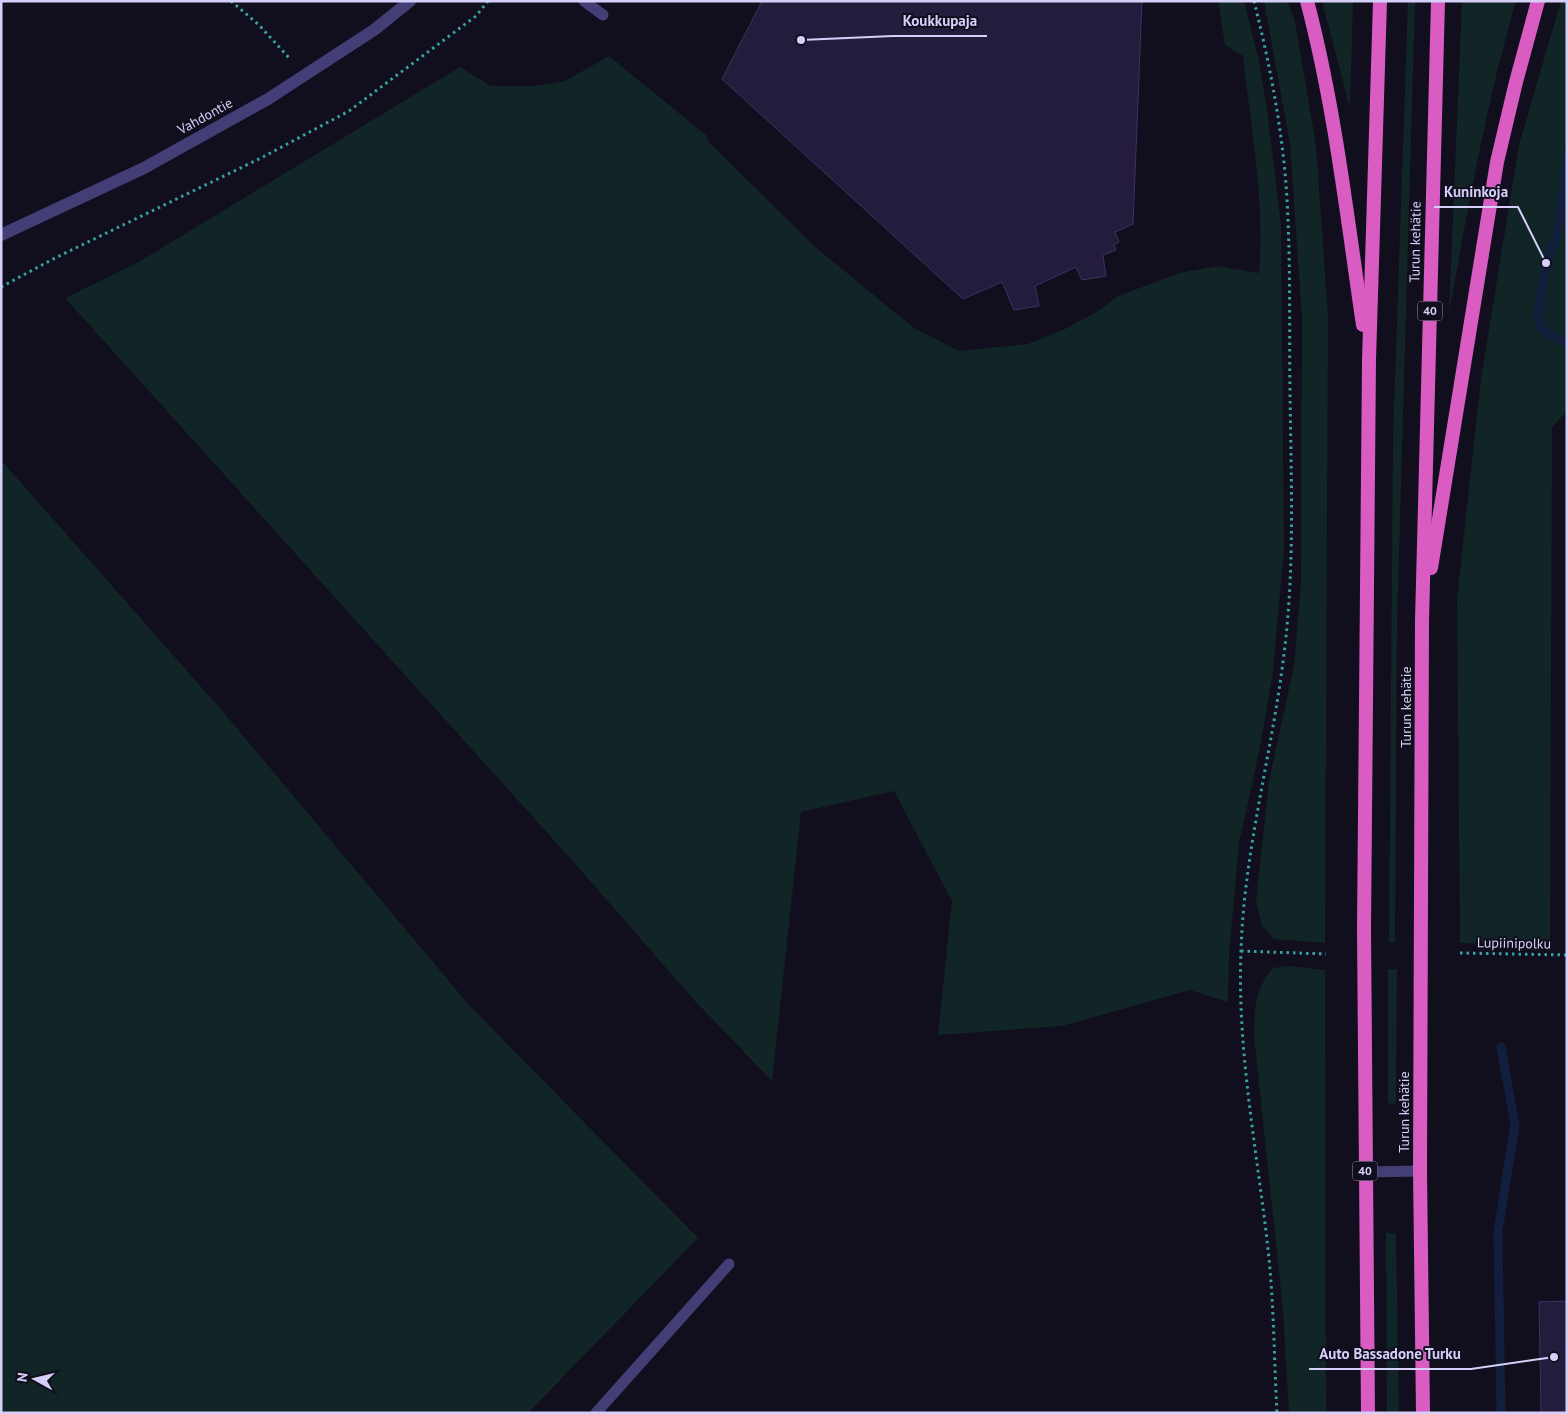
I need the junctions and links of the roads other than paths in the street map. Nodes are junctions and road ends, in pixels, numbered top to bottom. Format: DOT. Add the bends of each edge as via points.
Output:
graph roads {
  1 [pos="410,1"];
  2 [pos="584,1"];
  3 [pos="1307,1"];
  4 [pos="1380,1"];
  5 [pos="1438,1"];
  6 [pos="1538,1"];
  7 [pos="603,15"];
  8 [pos="1,235"];
  9 [pos="1369,360"];
  10 [pos="1422,621"];
  11 [pos="1420,1171"];
  12 [pos="1365,1172"];
  13 [pos="729,1264"];
  14 [pos="596,1413"];
  15 [pos="1368,1413"];
  16 [pos="1422,1413"];
  1 -- 8 [label="street, Vahdontie" via="374,30 268,98 144,168"];
  2 -- 7 [label="lane"];
  3 -- 9 [label="highway" via="1327,90"];
  4 -- 9 [label="highway, 40"];
  5 -- 10 [label="highway, Turun kehätie / 40"];
  6 -- 10 [label="highway" via="1497,162"];
  9 -- 12 [label="highway, 40"];
  10 -- 11 [label="highway, Turun kehätie / 40"];
  11 -- 12 [label="lane"];
  11 -- 16 [label="highway, Turun kehätie / 40"];
  12 -- 15 [label="highway, 40"];
  13 -- 14 [label="lane"];
}
